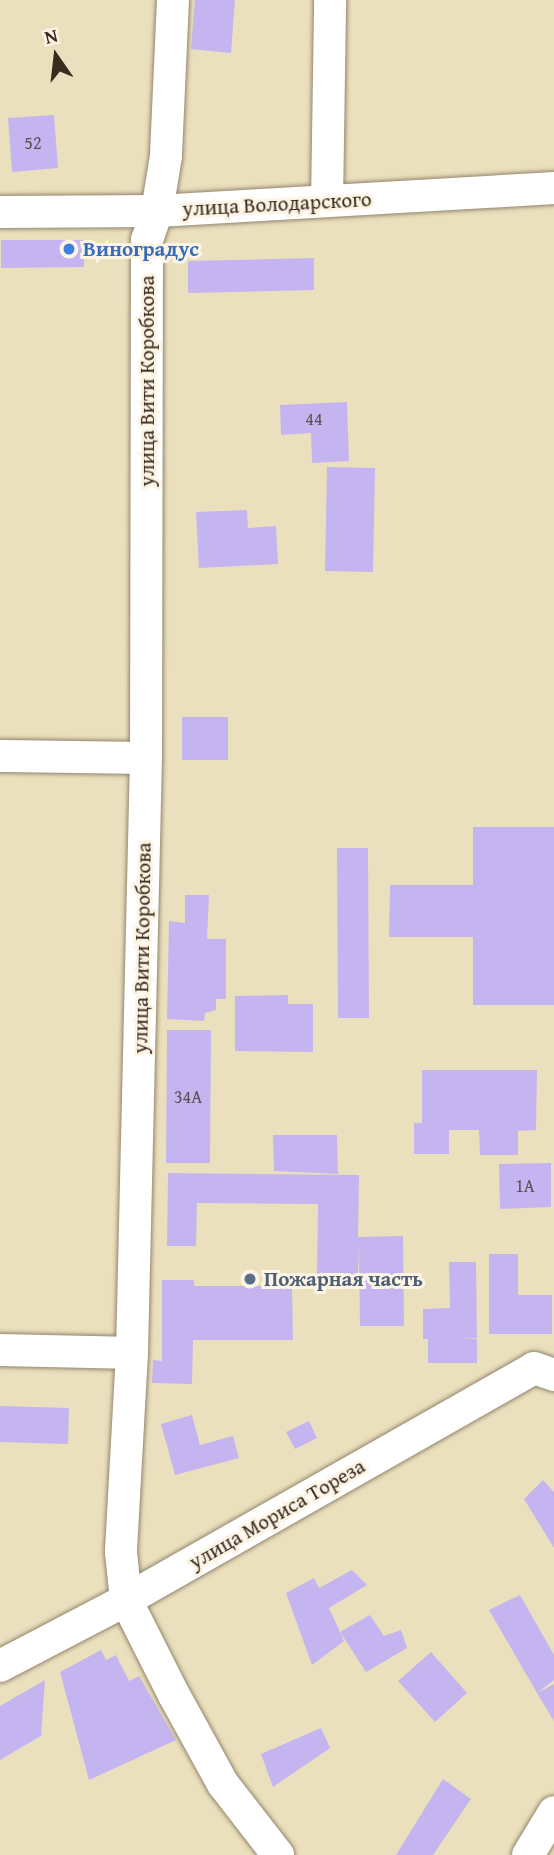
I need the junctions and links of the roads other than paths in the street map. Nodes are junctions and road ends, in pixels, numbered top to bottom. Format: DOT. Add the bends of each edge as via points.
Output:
graph roads {
  1 [pos="173,0"];
  2 [pos="330,0"];
  3 [pos="554,188"];
  4 [pos="327,201"];
  5 [pos="157,211"];
  6 [pos="0,212"];
  7 [pos="0,756"];
  8 [pos="146,758"];
  9 [pos="0,1350"];
  10 [pos="132,1353"];
  11 [pos="554,1375"];
  12 [pos="126,1600"];
  13 [pos="0,1666"];
  14 [pos="554,1812"];
  15 [pos="278,1855"];
  16 [pos="528,1855"];
  1 -- 5 [label="street, улица Вити Коробкова" via="166,156"];
  2 -- 4 [label="street"];
  3 -- 4 [label="street, улица Володарского"];
  4 -- 5 [label="street, улица Володарского"];
  5 -- 6 [label="street, улица Володарского"];
  5 -- 8 [label="street, улица Вити Коробкова" via="147,240"];
  7 -- 8 [label="street"];
  8 -- 10 [label="street, улица Вити Коробкова"];
  9 -- 10 [label="street"];
  10 -- 12 [label="street, улица Вити Коробкова" via="121,1552"];
  11 -- 12 [label="street, улица Мориса Тореза" via="534,1368"];
  12 -- 13 [label="street, улица Мориса Тореза"];
  12 -- 15 [label="street, улица Вити Коробкова" via="223,1784"];
  14 -- 16 [label="street"];
}
